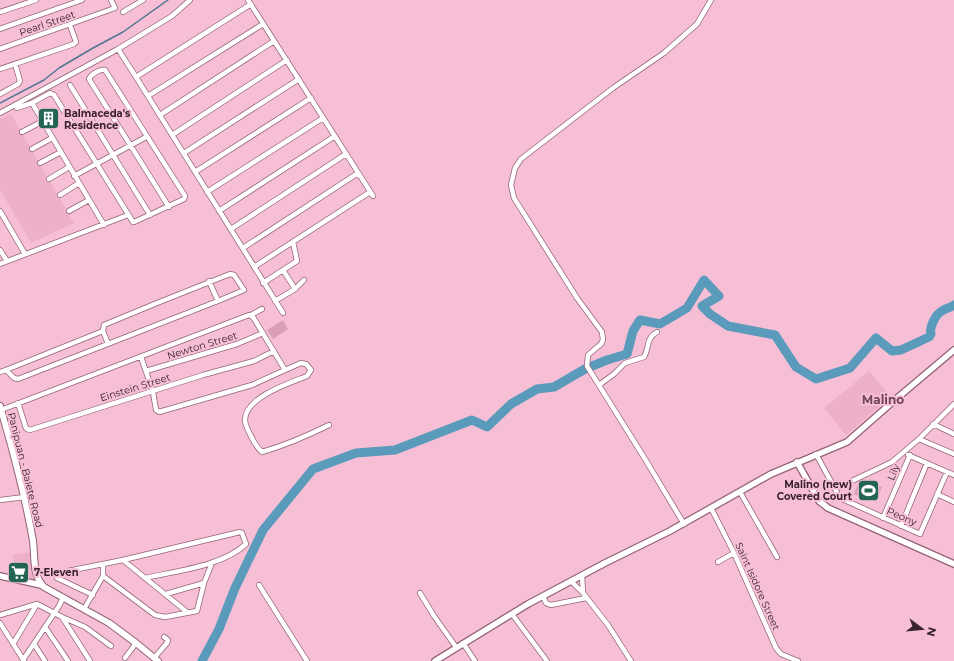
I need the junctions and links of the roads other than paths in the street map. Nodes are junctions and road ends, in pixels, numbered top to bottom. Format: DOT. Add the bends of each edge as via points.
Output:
graph roads {
  1 [pos="36,0"];
  2 [pos="82,0"];
  3 [pos="112,0"];
  4 [pos="144,0"];
  5 [pos="190,0"];
  6 [pos="712,0"];
  7 [pos="250,2"];
  8 [pos="0,12"];
  9 [pos="123,12"];
  10 [pos="263,24"];
  11 [pos="70,25"];
  12 [pos="0,29"];
  13 [pos="274,41"];
  14 [pos="0,49"];
  15 [pos="118,49"];
  16 [pos="287,60"];
  17 [pos="15,64"];
  18 [pos="0,69"];
  19 [pos="136,77"];
  20 [pos="299,80"];
  21 [pos="70,85"];
  22 [pos="0,94"];
  23 [pos="148,96"];
  24 [pos="310,98"];
  25 [pos="32,103"];
  26 [pos="17,108"];
  27 [pos="0,113"];
  28 [pos="160,115"];
  29 [pos="323,118"];
  30 [pos="43,121"];
  31 [pos="22,132"];
  32 [pos="172,135"];
  33 [pos="335,136"];
  34 [pos="146,137"];
  35 [pos="52,138"];
  36 [pos="130,146"];
  37 [pos="32,148"];
  38 [pos="60,152"];
  39 [pos="184,153"];
  40 [pos="346,154"];
  41 [pos="113,155"];
  42 [pos="40,163"];
  43 [pos="96,165"];
  44 [pos="70,167"];
  45 [pos="195,172"];
  46 [pos="358,173"];
  47 [pos="74,176"];
  48 [pos="50,179"];
  49 [pos="79,183"];
  50 [pos="207,192"];
  51 [pos="60,195"];
  52 [pos="89,200"];
  53 [pos="169,207"];
  54 [pos="219,210"];
  55 [pos="0,211"];
  56 [pos="69,211"];
  57 [pos="128,215"];
  58 [pos="150,215"];
  59 [pos="104,225"];
  60 [pos="231,229"];
  61 [pos="293,242"];
  62 [pos="242,248"];
  63 [pos="0,250"];
  64 [pos="25,254"];
  65 [pos="7,261"];
  66 [pos="0,264"];
  67 [pos="254,267"];
  68 [pos="284,270"];
  69 [pos="304,280"];
  70 [pos="210,281"];
  71 [pos="263,283"];
  72 [pos="295,289"];
  73 [pos="218,301"];
  74 [pos="275,302"];
  75 [pos="262,310"];
  76 [pos="283,314"];
  77 [pos="251,315"];
  78 [pos="103,331"];
  79 [pos="657,332"];
  80 [pos="263,333"];
  81 [pos="108,344"];
  82 [pos="954,350"];
  83 [pos="274,351"];
  84 [pos="142,356"];
  85 [pos="6,370"];
  86 [pos="284,370"];
  87 [pos="146,371"];
  88 [pos="0,372"];
  89 [pos="599,385"];
  90 [pos="153,392"];
  91 [pos="18,403"];
  92 [pos="954,404"];
  93 [pos="0,408"];
  94 [pos="2,422"];
  95 [pos="933,424"];
  96 [pos="329,425"];
  97 [pos="954,434"];
  98 [pos="919,439"];
  99 [pos="904,453"];
  100 [pos="816,454"];
  101 [pos="954,454"];
  102 [pos="910,455"];
  103 [pos="797,462"];
  104 [pos="927,463"];
  105 [pos="947,472"];
  106 [pos="954,475"];
  107 [pos="835,489"];
  108 [pos="740,492"];
  109 [pos="937,494"];
  110 [pos="25,497"];
  111 [pos="0,500"];
  112 [pos="954,502"];
  113 [pos="711,508"];
  114 [pos="883,518"];
  115 [pos="684,524"];
  116 [pos="901,526"];
  117 [pos="734,554"];
  118 [pos="777,557"];
  119 [pos="122,560"];
  120 [pos="718,562"];
  121 [pos="212,563"];
  122 [pos="103,564"];
  123 [pos="954,564"];
  124 [pos="582,575"];
  125 [pos="0,576"];
  126 [pos="103,576"];
  127 [pos="145,578"];
  128 [pos="571,581"];
  129 [pos="204,583"];
  130 [pos="41,585"];
  131 [pos="260,585"];
  132 [pos="420,593"];
  133 [pos="583,593"];
  134 [pos="166,594"];
  135 [pos="93,595"];
  136 [pos="543,596"];
  137 [pos="63,598"];
  138 [pos="586,598"];
  139 [pos="37,604"];
  140 [pos="84,609"];
  141 [pos="187,612"];
  142 [pos="55,613"];
  143 [pos="512,614"];
  144 [pos="0,615"];
  145 [pos="62,617"];
  146 [pos="0,623"];
  147 [pos="45,627"];
  148 [pos="164,636"];
  149 [pos="136,643"];
  150 [pos="463,643"];
  151 [pos="13,644"];
  152 [pos="34,644"];
  153 [pos="111,646"];
  154 [pos="456,648"];
  155 [pos="124,658"];
  156 [pos="156,659"];
  157 [pos="24,660"];
  158 [pos="45,661"];
  159 [pos="68,661"];
  160 [pos="90,661"];
  161 [pos="307,661"];
  162 [pos="435,661"];
  163 [pos="475,661"];
  164 [pos="547,661"];
  165 [pos="631,661"];
  166 [pos="798,661"];
  1 -- 8 [label="street"];
  2 -- 12 [label="street"];
  3 -- 11 [label="street, Pearl Street" via="115,8"];
  4 -- 9 [label="street"];
  5 -- 15 [label="street" via="172,16"];
  6 -- 89 [label="street" via="697,24 664,53 530,151 515,168 511,185 514,198 577,298 602,332 603,340 588,355 587,366"];
  7 -- 10 [label="street"];
  7 -- 19 [label="street"];
  10 -- 13 [label="street"];
  10 -- 23 [label="street"];
  11 -- 14 [label="street, Pearl Street"];
  11 -- 17 [label="street" via="76,42 74,44"];
  13 -- 16 [label="street"];
  13 -- 28 [label="street"];
  15 -- 19 [label="street"];
  15 -- 27 [label="street"];
  16 -- 20 [label="street"];
  16 -- 32 [label="street"];
  17 -- 18 [label="street"];
  17 -- 22 [label="street" via="20,81"];
  19 -- 23 [label="street"];
  20 -- 24 [label="street"];
  20 -- 39 [label="street"];
  21 -- 41 [label="street"];
  23 -- 28 [label="street"];
  24 -- 29 [label="street"];
  24 -- 45 [label="street"];
  25 -- 26 [label="street"];
  25 -- 30 [label="street"];
  25 -- 43 [label="street" via="50,94 54,95"];
  28 -- 32 [label="street"];
  29 -- 33 [label="street"];
  29 -- 50 [label="street"];
  30 -- 31 [label="street"];
  30 -- 35 [label="street"];
  32 -- 39 [label="street"];
  33 -- 40 [label="street"];
  33 -- 54 [label="street"];
  34 -- 36 [label="street"];
  34 -- 36 [label="street" via="105,70 90,76 89,79"];
  34 -- 53 [label="street" via="185,196 184,200"];
  35 -- 37 [label="street"];
  35 -- 38 [label="street"];
  36 -- 41 [label="street"];
  36 -- 53 [label="street"];
  38 -- 42 [label="street"];
  38 -- 44 [label="street"];
  39 -- 45 [label="street"];
  40 -- 46 [label="street"];
  40 -- 60 [label="street"];
  41 -- 43 [label="street"];
  41 -- 58 [label="street"];
  43 -- 47 [label="street"];
  43 -- 57 [label="street"];
  44 -- 47 [label="street"];
  44 -- 48 [label="street"];
  45 -- 50 [label="street"];
  46 -- 61 [label="street" via="371,194"];
  46 -- 62 [label="street"];
  47 -- 49 [label="street"];
  49 -- 51 [label="street"];
  49 -- 52 [label="street"];
  50 -- 54 [label="street"];
  52 -- 56 [label="street"];
  52 -- 59 [label="street"];
  53 -- 58 [label="street"];
  54 -- 60 [label="street"];
  55 -- 64 [label="street"];
  57 -- 58 [label="street" via="134,222"];
  57 -- 59 [label="street"];
  59 -- 64 [label="street"];
  60 -- 62 [label="street"];
  61 -- 67 [label="street"];
  61 -- 68 [label="street" via="297,260"];
  62 -- 67 [label="street"];
  63 -- 65 [label="street"];
  64 -- 65 [label="street"];
  65 -- 66 [label="street"];
  67 -- 71 [label="street"];
  68 -- 71 [label="street"];
  68 -- 72 [label="street"];
  69 -- 72 [label="street"];
  70 -- 73 [label="street"];
  70 -- 73 [label="street" via="232,274 244,290"];
  70 -- 78 [label="street" via="104,325"];
  71 -- 74 [label="street"];
  72 -- 74 [label="street"];
  73 -- 81 [label="street"];
  74 -- 76 [label="street"];
  75 -- 77 [label="street"];
  77 -- 80 [label="street"];
  77 -- 84 [label="street"];
  78 -- 81 [label="street"];
  78 -- 85 [label="street"];
  79 -- 89 [label="street" via="649,338 644,357 625,363"];
  80 -- 83 [label="street"];
  80 -- 87 [label="street, Newton Street" via="237,344"];
  81 -- 85 [label="street" via="18,379"];
  82 -- 100 [label="street" via="851,439"];
  83 -- 86 [label="street"];
  83 -- 90 [label="street, Einstein Street" via="254,362 203,375"];
  84 -- 87 [label="street"];
  84 -- 91 [label="street"];
  85 -- 88 [label="street"];
  86 -- 90 [label="street" via="252,385 159,412 156,410"];
  86 -- 96 [label="street" via="301,363 306,364 311,370 307,376 263,395 252,405 245,420 255,447 262,452 273,449"];
  87 -- 90 [label="street"];
  89 -- 115 [label="street"];
  90 -- 91 [label="street, Einstein Street" via="30,430 26,428"];
  91 -- 93 [label="street"];
  92 -- 95 [label="street"];
  93 -- 94 [label="main road, Panipuan - Balete Road"];
  94 -- 110 [label="main road, Panipuan - Balete Road"];
  95 -- 97 [label="street"];
  95 -- 98 [label="street"];
  98 -- 99 [label="street"];
  98 -- 101 [label="street"];
  99 -- 102 [label="street"];
  99 -- 107 [label="street" via="892,462"];
  100 -- 103 [label="street"];
  100 -- 107 [label="street, Peony"];
  102 -- 104 [label="street"];
  102 -- 114 [label="street, Lily"];
  103 -- 108 [label="street"];
  103 -- 123 [label="street" via="819,501 828,508"];
  104 -- 105 [label="street"];
  104 -- 116 [label="street"];
  105 -- 106 [label="street"];
  105 -- 109 [label="street"];
  107 -- 114 [label="street, Peony" via="843,500"];
  108 -- 113 [label="street"];
  108 -- 118 [label="street"];
  109 -- 112 [label="street"];
  109 -- 116 [label="street, Peony" via="920,534"];
  110 -- 111 [label="street"];
  110 -- 130 [label="main road, Panipuan - Balete Road" via="38,581"];
  113 -- 115 [label="street"];
  113 -- 117 [label="street, Saint Isidore Street"];
  114 -- 116 [label="street, Peony"];
  115 -- 124 [label="street"];
  117 -- 120 [label="street"];
  117 -- 166 [label="street, Saint Isidore Street" via="776,648 781,654"];
  119 -- 121 [label="street" via="242,533 246,542 244,546 229,557"];
  119 -- 122 [label="street"];
  119 -- 127 [label="street"];
  121 -- 127 [label="street"];
  121 -- 129 [label="street"];
  122 -- 126 [label="street"];
  122 -- 135 [label="street" via="58,573 56,576"];
  124 -- 128 [label="street"];
  124 -- 133 [label="street"];
  125 -- 130 [label="street"];
  126 -- 135 [label="street"];
  126 -- 141 [label="street" via="155,615 165,617"];
  127 -- 134 [label="street"];
  128 -- 133 [label="street"];
  128 -- 136 [label="street"];
  129 -- 134 [label="street"];
  129 -- 141 [label="street" via="197,611"];
  130 -- 137 [label="main road"];
  131 -- 161 [label="street"];
  132 -- 154 [label="street"];
  133 -- 138 [label="street"];
  134 -- 141 [label="street"];
  135 -- 140 [label="street"];
  136 -- 138 [label="street" via="546,603 551,605"];
  136 -- 143 [label="street"];
  137 -- 140 [label="main road"];
  137 -- 142 [label="street"];
  138 -- 165 [label="street" via="608,625"];
  139 -- 142 [label="street"];
  139 -- 144 [label="street"];
  139 -- 151 [label="street"];
  140 -- 149 [label="main road"];
  142 -- 145 [label="street"];
  142 -- 147 [label="street"];
  143 -- 150 [label="street"];
  143 -- 164 [label="street"];
  145 -- 153 [label="street" via="85,627"];
  145 -- 160 [label="street"];
  146 -- 151 [label="street"];
  147 -- 152 [label="street"];
  147 -- 159 [label="street"];
  148 -- 156 [label="street" via="168,640 167,643"];
  149 -- 155 [label="street"];
  149 -- 156 [label="main road"];
  150 -- 154 [label="street"];
  150 -- 163 [label="street"];
  151 -- 157 [label="street"];
  152 -- 157 [label="street"];
  152 -- 158 [label="street"];
  154 -- 162 [label="street"];
}
